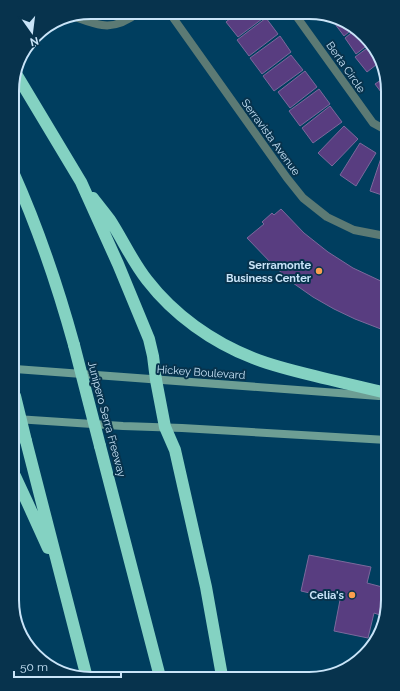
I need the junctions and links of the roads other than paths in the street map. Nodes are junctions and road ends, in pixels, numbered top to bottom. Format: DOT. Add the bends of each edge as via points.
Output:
graph roads {
  1 [pos="128,19"];
  2 [pos="174,19"];
  3 [pos="298,19"];
  4 [pos="84,20"];
  5 [pos="20,79"];
  6 [pos="381,127"];
  7 [pos="81,182"];
  8 [pos="19,187"];
  9 [pos="381,235"];
  10 [pos="19,369"];
  11 [pos="156,380"];
  12 [pos="381,392"];
  13 [pos="381,396"];
  14 [pos="19,412"];
  15 [pos="19,418"];
  16 [pos="165,427"];
  17 [pos="381,440"];
  18 [pos="19,485"];
  19 [pos="60,572"];
  20 [pos="85,671"];
  21 [pos="159,672"];
  22 [pos="221,672"];
  1 -- 4 [label="street" via="116,25 102,26"];
  2 -- 9 [label="street, Serravista Avenue" via="303,198 327,217 354,230"];
  3 -- 6 [label="street, Berta Circle" via="373,123"];
  5 -- 7 [label="highway"];
  7 -- 11 [label="highway" via="147,332"];
  7 -- 12 [label="highway" via="110,220 146,280 183,318 232,349 266,363"];
  8 -- 21 [label="highway, Junipero Serra Freeway, bridge" via="34,223 74,345"];
  10 -- 11 [label="main road, Hickey Boulevard"];
  11 -- 13 [label="main road, Hickey Boulevard"];
  11 -- 16 [label="highway"];
  14 -- 19 [label="highway, bridge"];
  15 -- 16 [label="main road"];
  16 -- 17 [label="main road"];
  16 -- 22 [label="highway" via="175,450 206,587"];
  18 -- 19 [label="highway"];
  19 -- 20 [label="highway"];
}
